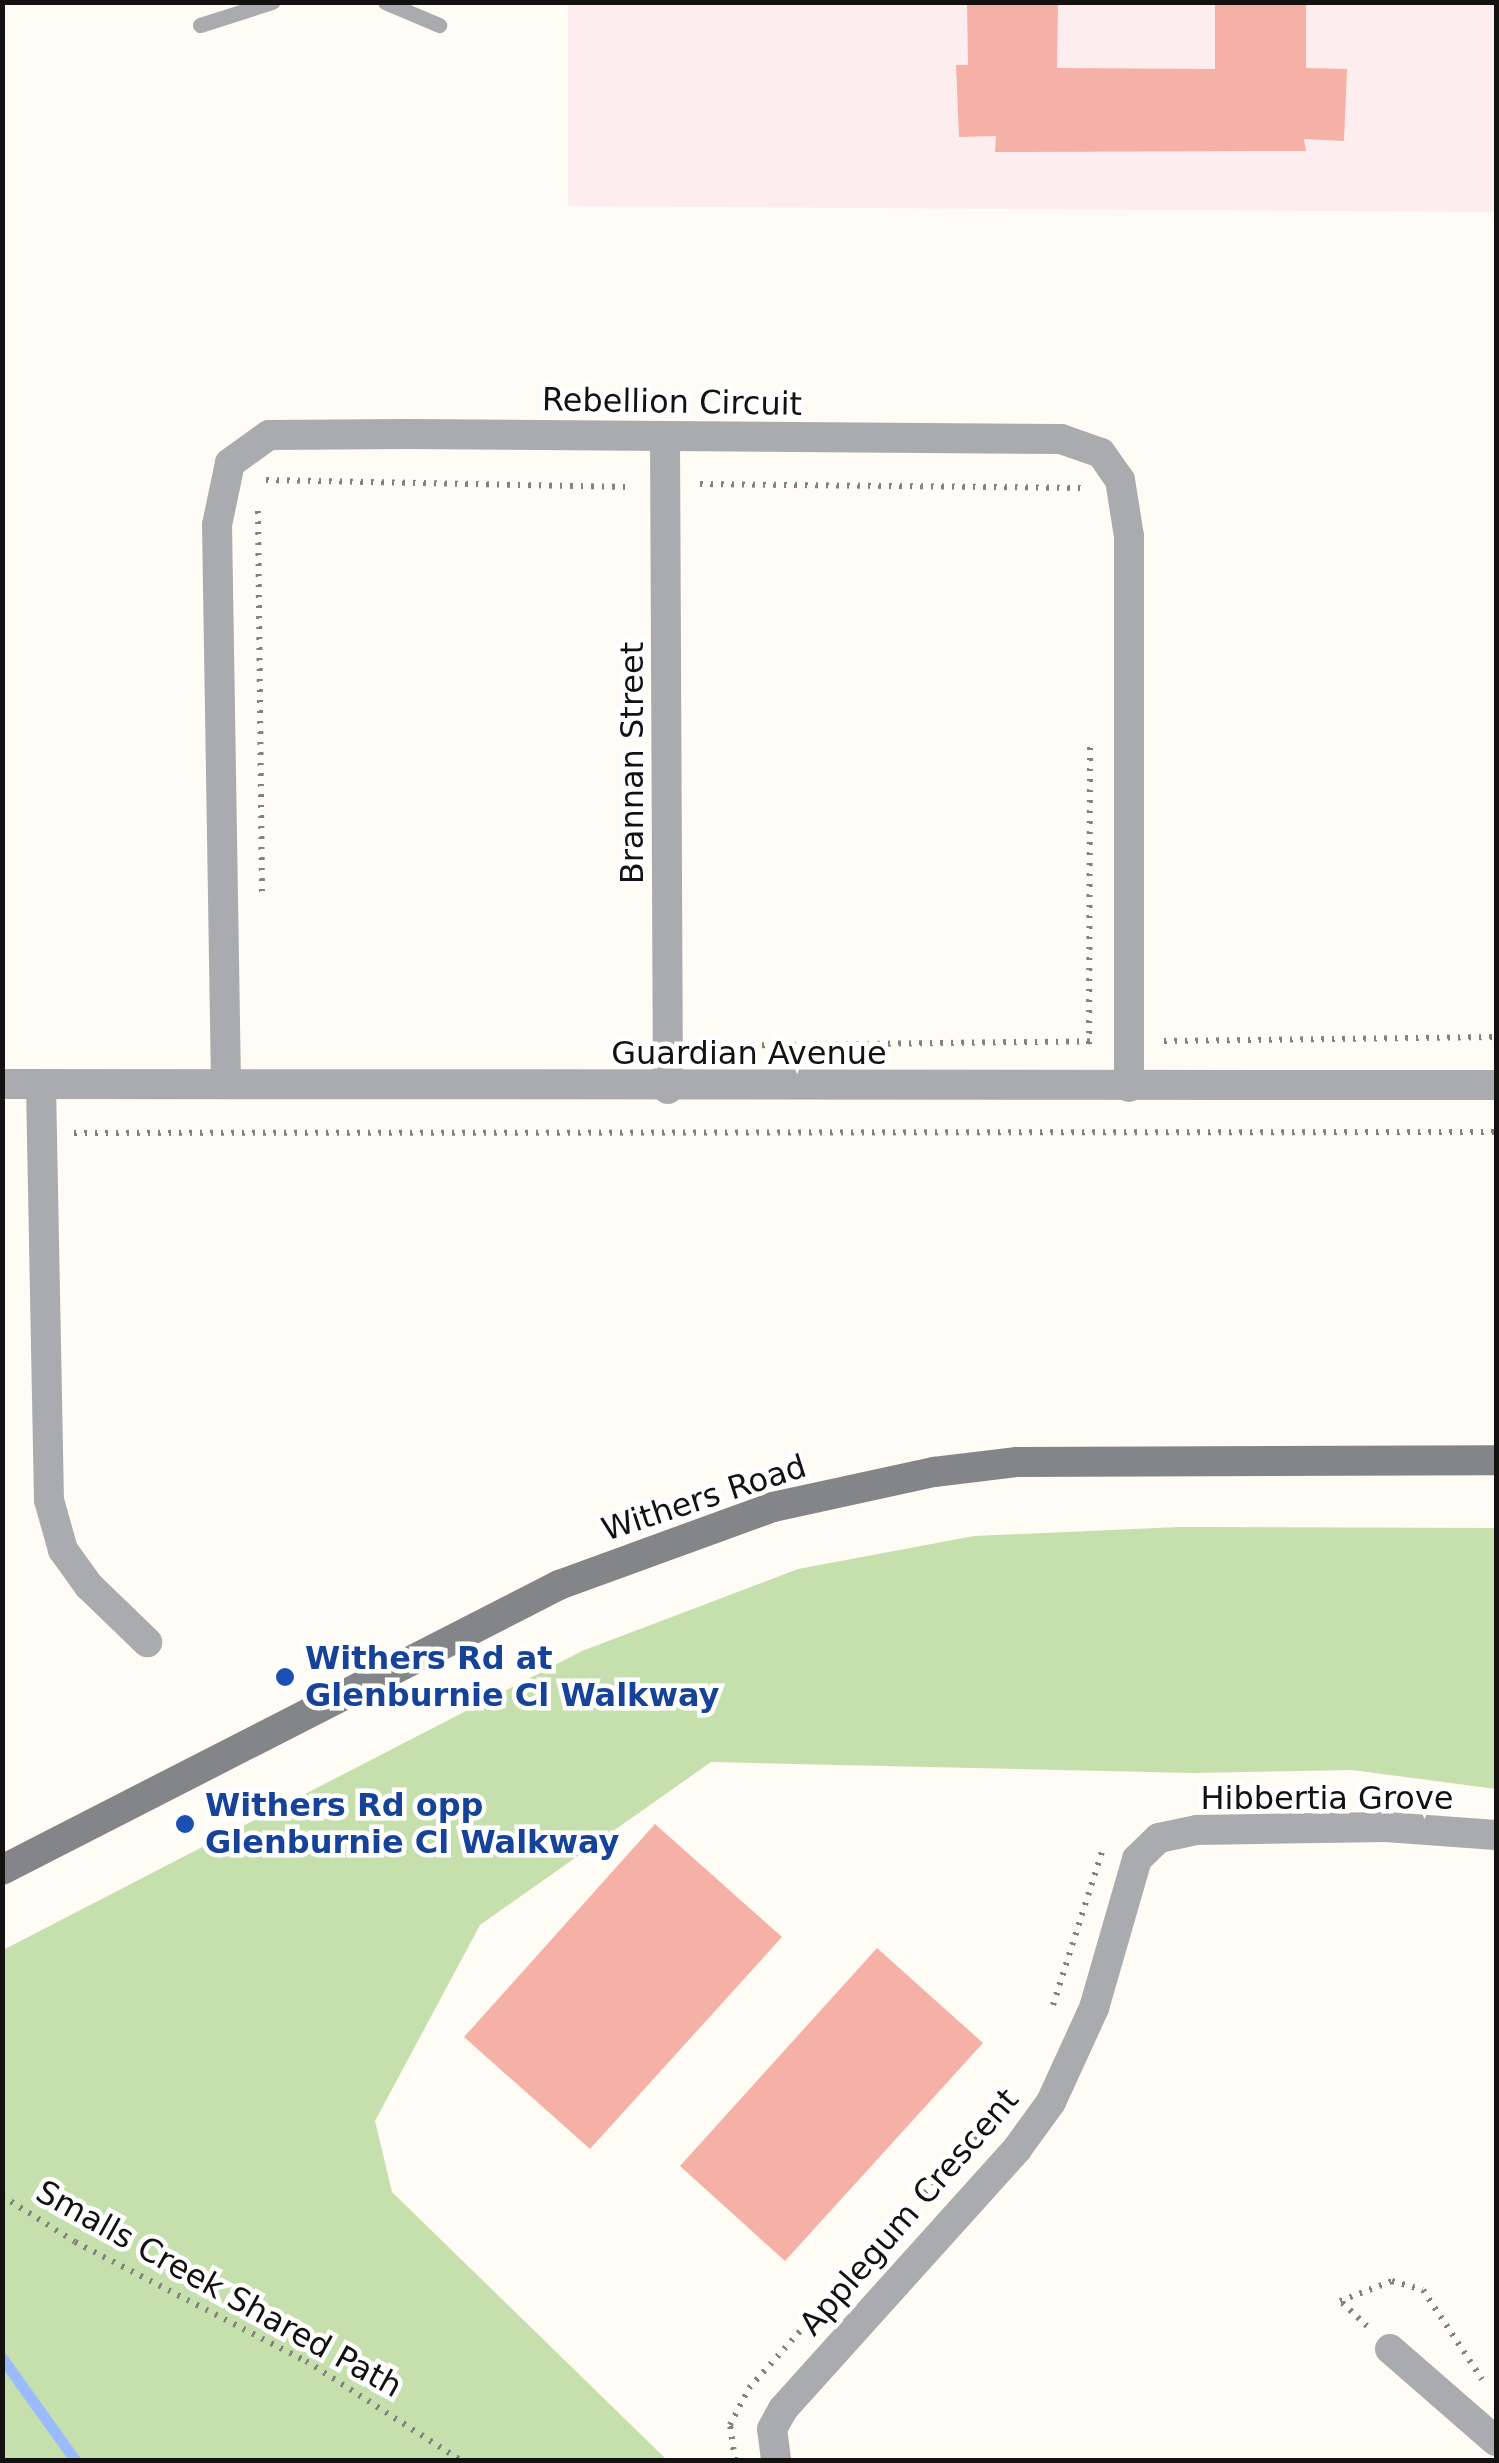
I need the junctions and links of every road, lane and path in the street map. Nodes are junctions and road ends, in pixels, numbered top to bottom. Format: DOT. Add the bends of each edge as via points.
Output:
graph roads {
  1 [pos="272,2"];
  2 [pos="385,2"];
  3 [pos="200,25"];
  4 [pos="438,25"];
  5 [pos="665,437"];
  6 [pos="258,480"];
  7 [pos="629,483"];
  8 [pos="665,484"];
  9 [pos="1092,498"];
  10 [pos="630,499"];
  11 [pos="258,500"];
  12 [pos="1090,731"];
  13 [pos="262,917"];
  14 [pos="1496,1038"];
  15 [pos="1129,1041"];
  16 [pos="1089,1042"];
  17 [pos="668,1046"];
  18 [pos="2,1084"];
  19 [pos="226,1084"];
  20 [pos="41,1085"];
  21 [pos="1496,1085"];
  22 [pos="1129,1087"];
  23 [pos="1088,1088"];
  24 [pos="668,1089"];
  25 [pos="1088,1132"];
  26 [pos="1496,1132"];
  27 [pos="41,1135"];
  28 [pos="1496,1460"];
  29 [pos="147,1642"];
  30 [pos="1496,1835"];
  31 [pos="1159,1838"];
  32 [pos="2,1870"];
  33 [pos="2,2196"];
  34 [pos="1390,2349"];
  35 [pos="1496,2441"];
  36 [pos="460,2460"];
  37 [pos="776,2460"];
  1 -- 3 [label="lane"];
  2 -- 4 [label="lane"];
  5 -- 8 [label="street, Brannan Street"];
  5 -- 15 [label="street, Rebellion Circuit" via="1061,438 1101,453 1120,480 1129,536"];
  5 -- 19 [label="street, Rebellion Circuit" via="269,435 230,463 217,525"];
  6 -- 7 [label="path"];
  7 -- 8 [label="path"];
  7 -- 10 [label="path"];
  8 -- 9 [label="path" via="1077,484"];
  8 -- 17 [label="street, Brannan Street"];
  11 -- 13 [label="path"];
  12 -- 16 [label="path"];
  14 -- 15 [label="path"];
  15 -- 16 [label="path"];
  15 -- 22 [label="street, Rebellion Circuit"];
  16 -- 17 [label="path"];
  16 -- 23 [label="path"];
  17 -- 24 [label="street, Brannan Street"];
  18 -- 20 [label="street, Guardian Avenue"];
  19 -- 20 [label="street, Guardian Avenue"];
  19 -- 24 [label="street, Guardian Avenue"];
  20 -- 27 [label="street"];
  21 -- 22 [label="street, Guardian Avenue"];
  22 -- 23 [label="street, Guardian Avenue"];
  23 -- 24 [label="street, Guardian Avenue"];
  23 -- 25 [label="path"];
  25 -- 26 [label="path"];
  25 -- 27 [label="path"];
  27 -- 29 [label="street" via="49,1500 72,1562"];
  28 -- 32 [label="main road, Withers Road" via="1017,1462 934,1472 773,1507 559,1585"];
  30 -- 31 [label="street, Hibbertia Grove" via="1386,1827 1197,1830"];
  31 -- 37 [label="street, Applegum Crescent" via="1137,1858 1094,2008 1051,2102 1017,2149 783,2409 772,2429"];
  33 -- 36 [label="path, Smalls Creek Shared Path" via="76,2242 306,2361"];
  34 -- 35 [label="street"];
}
